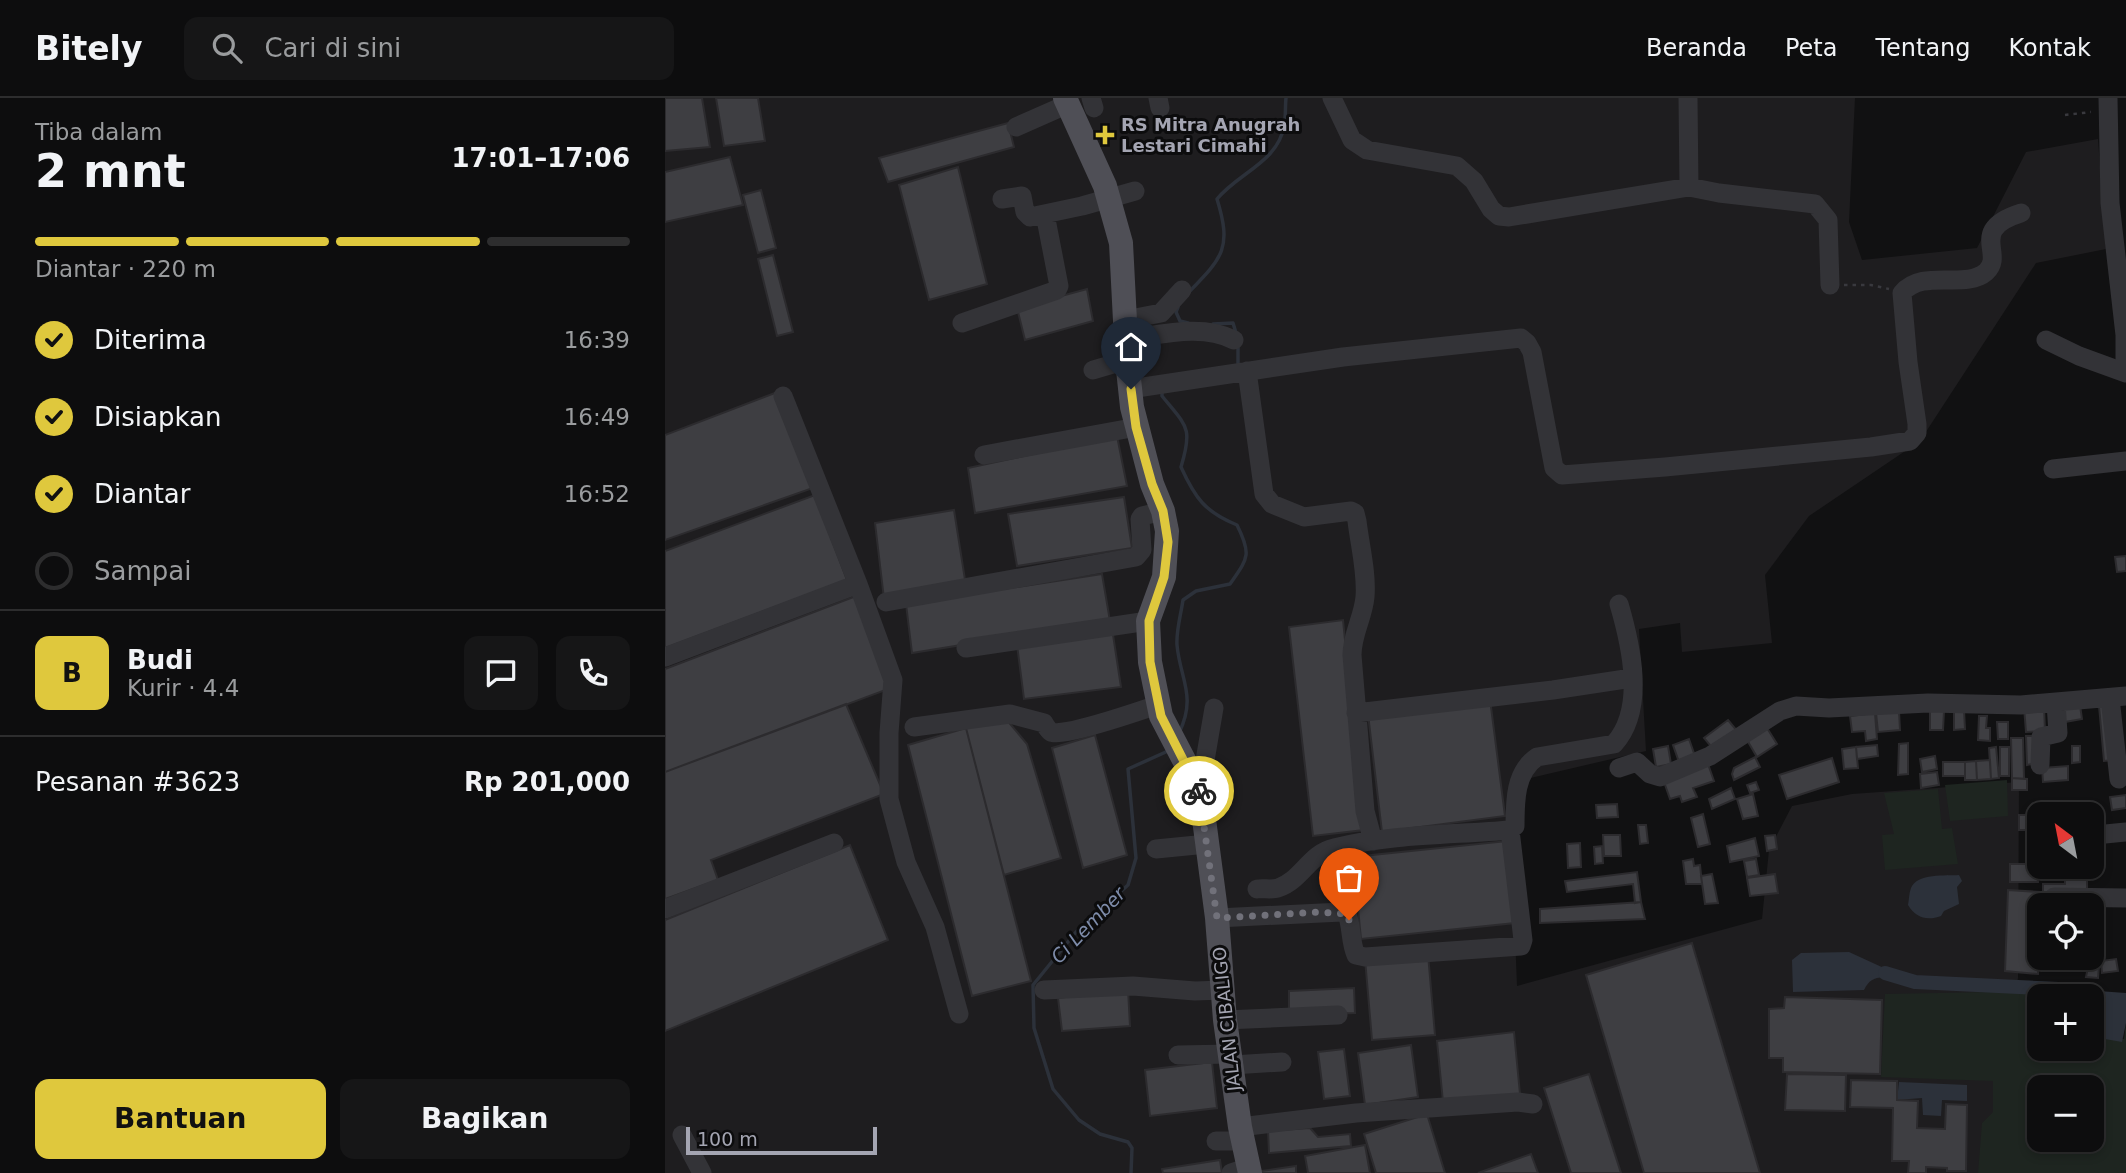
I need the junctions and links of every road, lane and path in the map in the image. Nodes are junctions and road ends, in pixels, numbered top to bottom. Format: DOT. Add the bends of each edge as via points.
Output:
graph roads {
  1 [pos="1332,98"];
  2 [pos="1688,98"];
  3 [pos="2108,98"];
  4 [pos="1079,102"];
  5 [pos="1016,127"];
  6 [pos="1689,187"];
  7 [pos="1135,191"];
  8 [pos="1109,198"];
  9 [pos="1002,199"];
  10 [pos="2021,213"];
  11 [pos="1045,214"];
  12 [pos="2119,226"];
  13 [pos="1830,285"];
  14 [pos="1182,290"];
  15 [pos="1902,293"];
  16 [pos="962,323"];
  17 [pos="1126,340"];
  18 [pos="1234,340"];
  19 [pos="2046,340"];
  20 [pos="1093,370"];
  21 [pos="1247,370"];
  22 [pos="2126,372"];
  23 [pos="1131,389"];
  24 [pos="783,397"];
  25 [pos="1136,427"];
  26 [pos="984,455"];
  27 [pos="2126,461"];
  28 [pos="2053,469"];
  29 [pos="1163,511"];
  30 [pos="858,584"];
  31 [pos="886,602"];
  32 [pos="1619,604"];
  33 [pos="1149,621"];
  34 [pos="967,648"];
  35 [pos="665,657"];
  36 [pos="1632,678"];
  37 [pos="2118,697"];
  38 [pos="2056,703"];
  39 [pos="1157,705"];
  40 [pos="1214,708"];
  41 [pos="1356,713"];
  42 [pos="913,727"];
  43 [pos="2040,765"];
  44 [pos="1619,768"];
  45 [pos="2119,779"];
  46 [pos="1196,783"];
  47 [pos="1510,830"];
  48 [pos="2126,832"];
  49 [pos="2104,834"];
  50 [pos="1374,841"];
  51 [pos="834,843"];
  52 [pos="1207,845"];
  53 [pos="1156,849"];
  54 [pos="1257,888"];
  55 [pos="2104,898"];
  56 [pos="2126,898"];
  57 [pos="665,909"];
  58 [pos="1217,918"];
  59 [pos="1044,990"];
  60 [pos="1223,990"];
  61 [pos="960,1014"];
  62 [pos="1338,1015"];
  63 [pos="1225,1020"];
  64 [pos="1178,1055"];
  65 [pos="1231,1060"];
  66 [pos="1282,1062"];
  67 [pos="1533,1104"];
  68 [pos="1241,1134"];
  69 [pos="682,1135"];
  70 [pos="1216,1141"];
  71 [pos="1243,1171"];
  72 [pos="702,1173"];
  1 -- 6 [label="street" via="1352,140 1367,150 1462,168 1499,216"];
  2 -- 6 [label="street"];
  3 -- 12 [label="street" via="2110,203"];
  4 -- 5 [label="street"];
  4 -- 8 [label="main road, JALAN CIBALIGO"];
  6 -- 13 [label="street" via="1815,204 1828,220"];
  7 -- 8 [label="street"];
  8 -- 11 [label="street"];
  8 -- 17 [label="main road, JALAN CIBALIGO" via="1121,243"];
  9 -- 11 [label="street" via="1019,195 1027,215"];
  10 -- 15 [label="street" via="2001,219 1991,232 1991,261 1983,274 1913,283"];
  11 -- 16 [label="street" via="1059,286 1056,290"];
  12 -- 22 [label="street"];
  13 -- 15 [label="path" via="1871,285"];
  14 -- 17 [label="street"];
  15 -- 21 [label="street" via="1917,433 1910,441 1871,447 1562,475 1553,468 1532,352 1521,338"];
  17 -- 18 [label="street" via="1192,332 1223,334"];
  17 -- 20 [label="street"];
  17 -- 23 [label="main road, JALAN CIBALIGO"];
  19 -- 22 [label="street"];
  21 -- 23 [label="street"];
  21 -- 41 [label="street" via="1264,494 1272,504 1304,517 1347,510 1355,513 1365,596 1352,644"];
  23 -- 25 [label="main road, JALAN CIBALIGO"];
  24 -- 30 [label="street"];
  25 -- 26 [label="street"];
  25 -- 29 [label="main road, JALAN CIBALIGO"];
  27 -- 28 [label="street"];
  29 -- 31 [label="street" via="1140,519 1143,550 1136,557"];
  29 -- 33 [label="main road, JALAN CIBALIGO" via="1167,558"];
  30 -- 35 [label="street"];
  30 -- 61 [label="street" via="893,680 889,799 906,862 935,927"];
  32 -- 36 [label="street"];
  33 -- 34 [label="street"];
  33 -- 39 [label="main road, JALAN CIBALIGO"];
  36 -- 41 [label="street"];
  36 -- 47 [label="street" via="1633,699 1623,735 1614,744 1530,761 1517,791 1515,826"];
  37 -- 38 [label="street"];
  37 -- 45 [label="street"];
  38 -- 43 [label="street" via="2058,733 2041,737"];
  38 -- 44 [label="street" via="1796,706 1780,711 1710,755 1660,777 1637,762"];
  39 -- 42 [label="street" via="1055,733 1044,723 1010,714"];
  39 -- 46 [label="main road, JALAN CIBALIGO"];
  40 -- 46 [label="street" via="1202,778"];
  41 -- 50 [label="street" via="1365,811"];
  46 -- 52 [label="main road, JALAN CIBALIGO"];
  47 -- 50 [label="street"];
  47 -- 58 [label="street" via="1521,946 1365,957 1356,955 1349,920 1342,912"];
  48 -- 49 [label="street"];
  50 -- 54 [label="street" via="1319,852 1291,881 1278,888"];
  51 -- 57 [label="street"];
  52 -- 53 [label="street"];
  52 -- 58 [label="main road, JALAN CIBALIGO"];
  55 -- 56 [label="street"];
  58 -- 60 [label="main road, JALAN CIBALIGO"];
  59 -- 60 [label="street" via="1133,986"];
  60 -- 63 [label="main road, JALAN CIBALIGO"];
  62 -- 63 [label="street"];
  63 -- 65 [label="main road, JALAN CIBALIGO"];
  64 -- 65 [label="street"];
  65 -- 66 [label="street"];
  65 -- 68 [label="main road, JALAN CIBALIGO"];
  67 -- 68 [label="street" via="1356,1113"];
  68 -- 70 [label="street"];
  68 -- 71 [label="main road, JALAN CIBALIGO"];
  69 -- 72 [label="street"];
}
